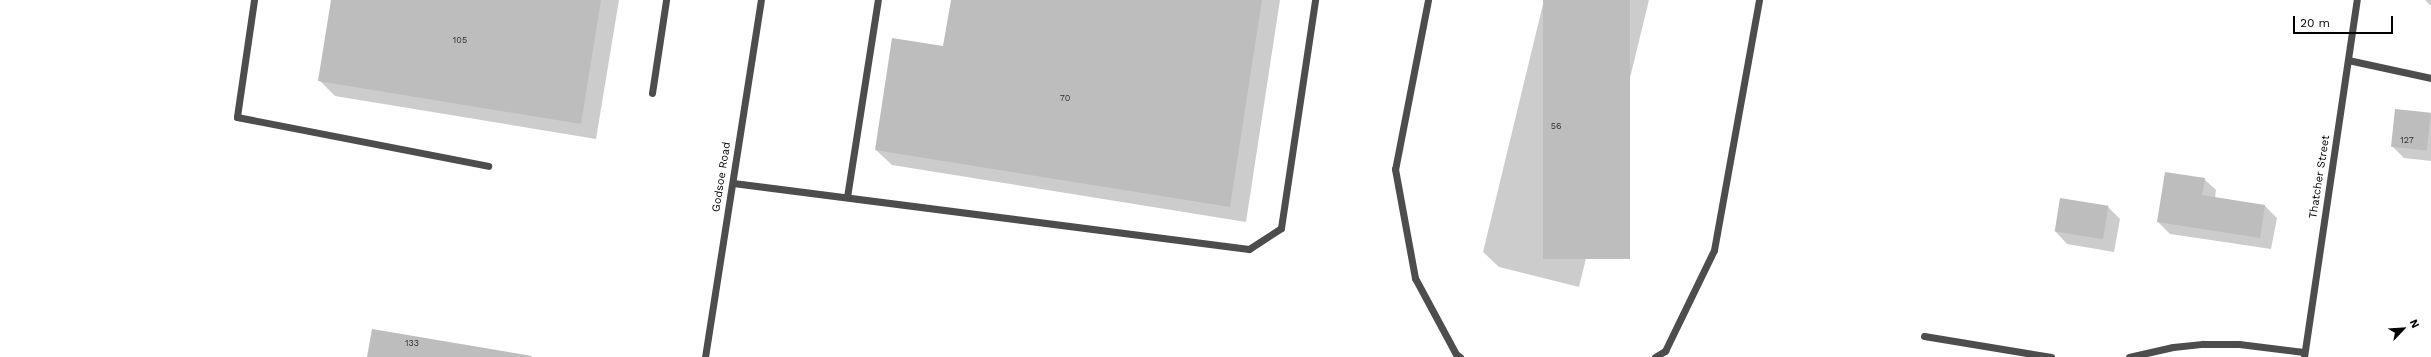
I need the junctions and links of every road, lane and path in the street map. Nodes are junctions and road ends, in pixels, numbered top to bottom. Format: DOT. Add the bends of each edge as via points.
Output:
graph roads {
  1 [pos="254,0"];
  2 [pos="666,0"];
  3 [pos="761,0"];
  4 [pos="878,0"];
  5 [pos="1315,0"];
  6 [pos="1428,0"];
  7 [pos="1759,0"];
  8 [pos="2357,0"];
  9 [pos="2348,60"];
  10 [pos="2431,78"];
  11 [pos="652,93"];
  12 [pos="488,166"];
  13 [pos="733,183"];
  14 [pos="847,197"];
  15 [pos="1924,336"];
  16 [pos="2020,354"];
  17 [pos="2304,354"];
  18 [pos="2144,355"];
  19 [pos="705,357"];
  20 [pos="1460,357"];
  21 [pos="1655,357"];
  22 [pos="2051,357"];
  23 [pos="2129,357"];
  1 -- 12 [label="street" via="238,116"];
  2 -- 11 [label="street"];
  3 -- 13 [label="street, Godsoe Road"];
  4 -- 14 [label="street"];
  5 -- 14 [label="street" via="1281,228 1249,249"];
  6 -- 20 [label="street" via="1394,169 1415,278"];
  7 -- 21 [label="street" via="1714,250 1665,351"];
  8 -- 9 [label="street, Thatcher Street"];
  9 -- 10 [label="street"];
  9 -- 17 [label="street, Thatcher Street"];
  13 -- 14 [label="street"];
  13 -- 19 [label="street, Godsoe Road"];
  15 -- 16 [label="street"];
  16 -- 22 [label="street"];
  17 -- 18 [label="street" via="2239,344 2203,344 2173,347"];
  18 -- 23 [label="street"];
}
